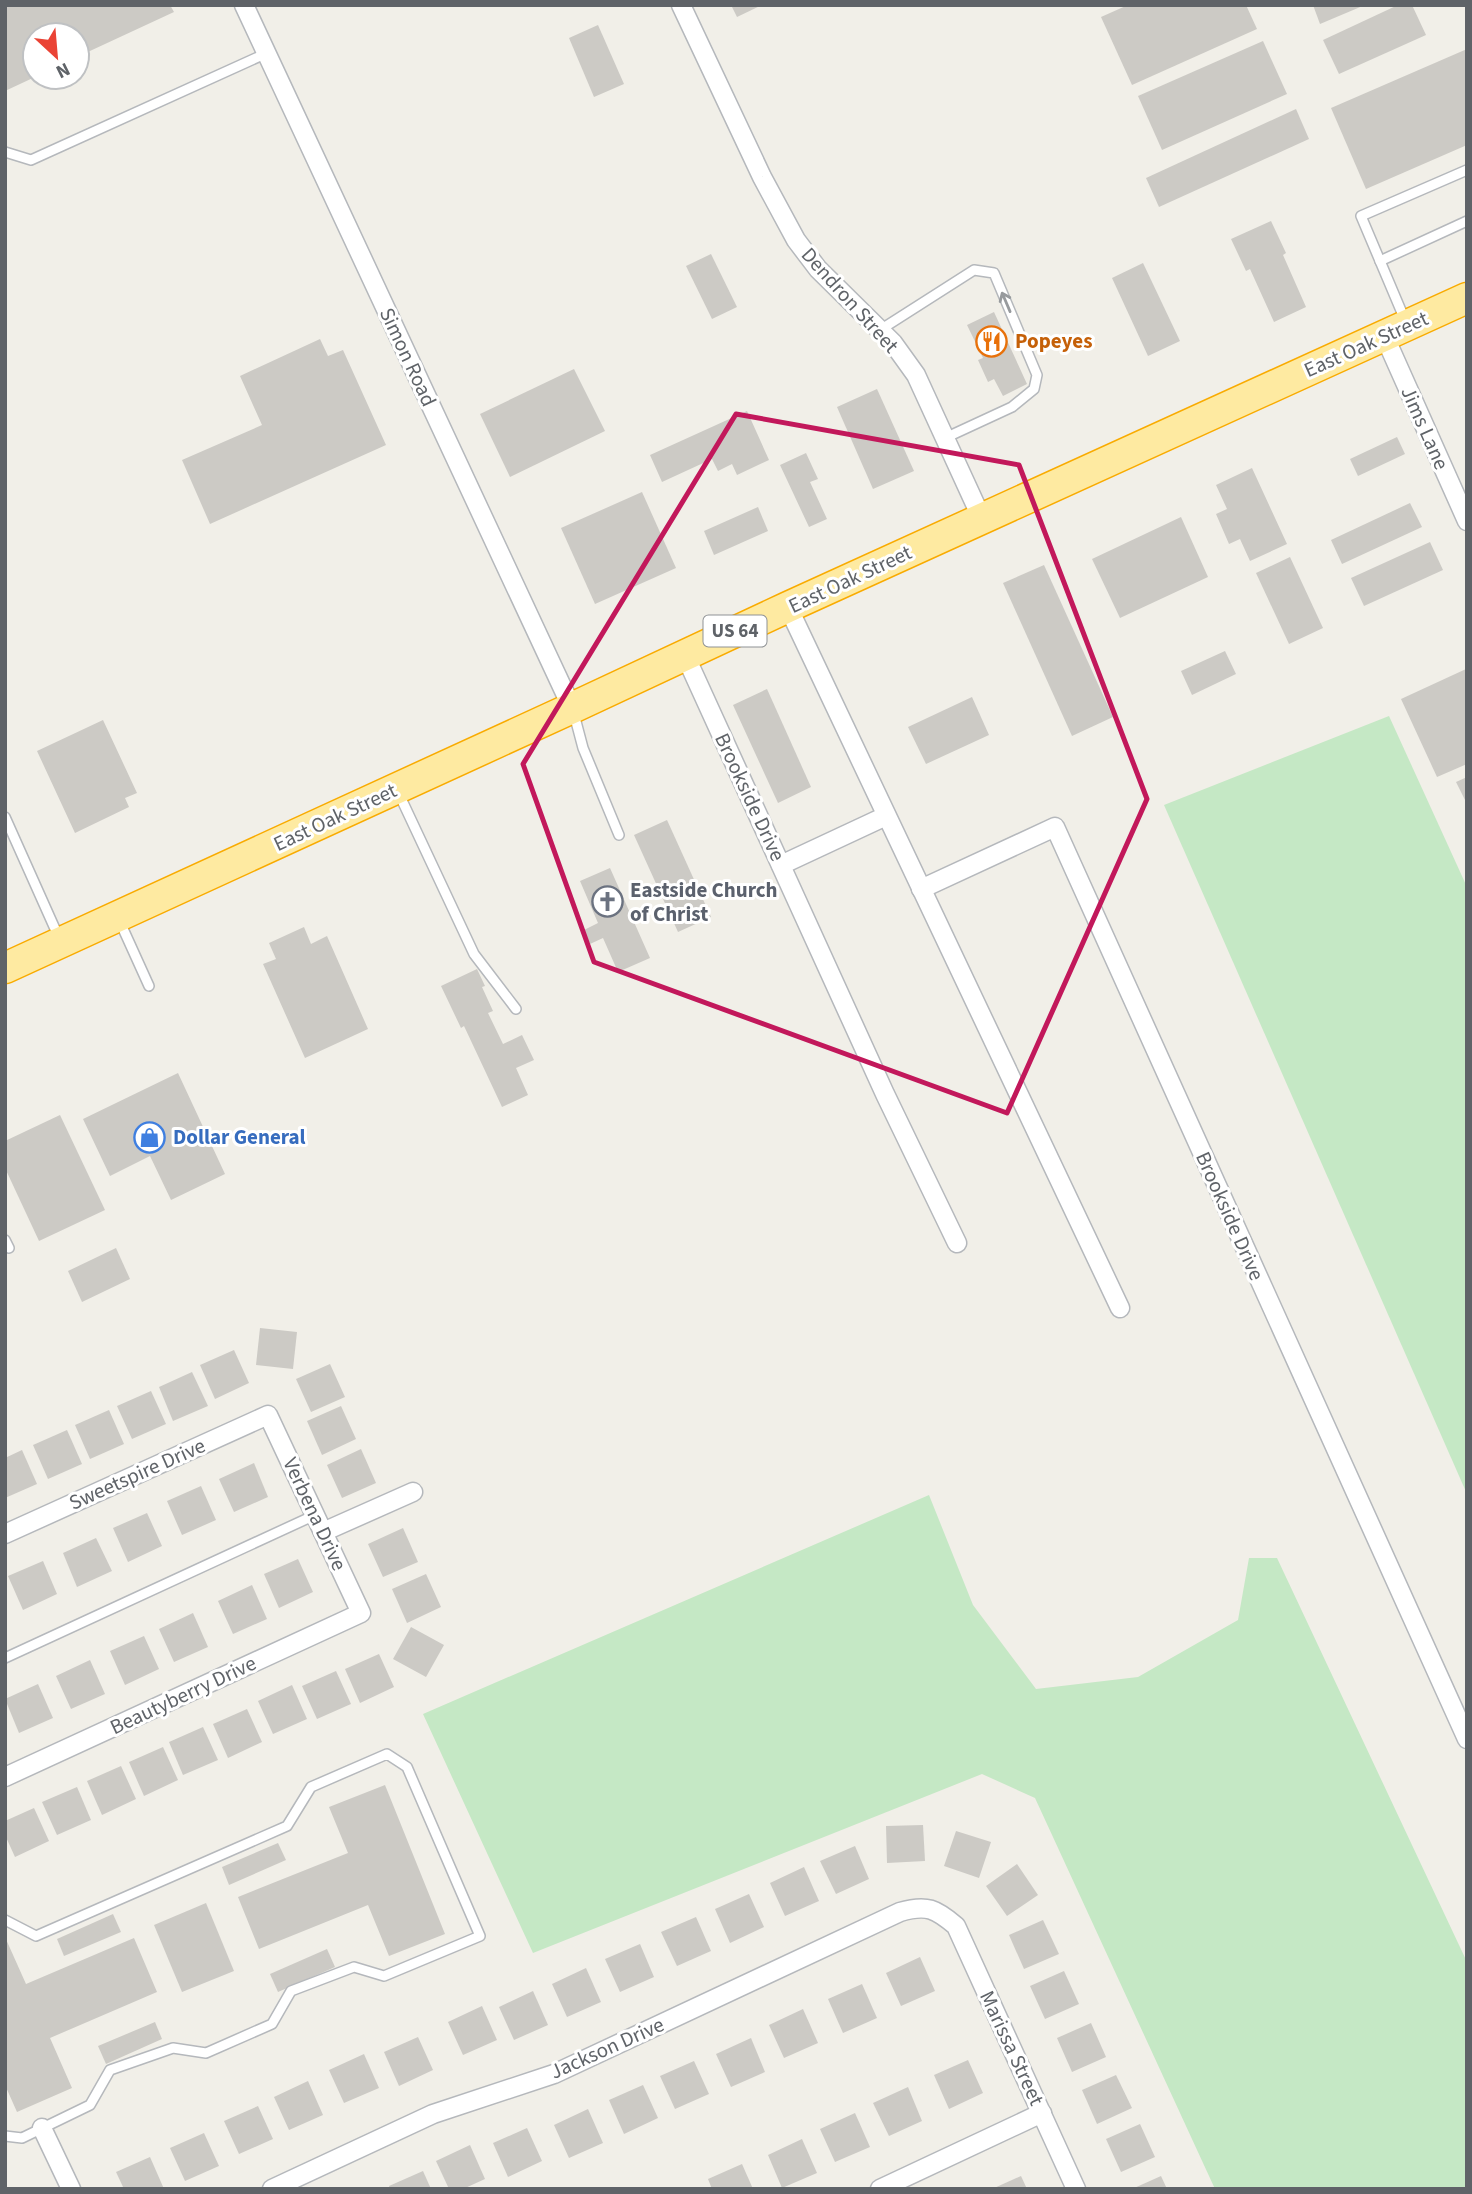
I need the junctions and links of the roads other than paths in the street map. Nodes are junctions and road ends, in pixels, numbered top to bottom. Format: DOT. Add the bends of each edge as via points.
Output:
graph roads {
  1 [pos="244,5"];
  2 [pos="681,5"];
  3 [pos="267,53"];
  4 [pos="5,152"];
  5 [pos="1467,170"];
  6 [pos="1467,221"];
  7 [pos="1380,261"];
  8 [pos="1467,298"];
  9 [pos="879,330"];
  10 [pos="1395,330"];
  11 [pos="945,438"];
  12 [pos="982,519"];
  13 [pos="1467,521"];
  14 [pos="788,607"];
  15 [pos="685,655"];
  16 [pos="572,708"];
  17 [pos="397,789"];
  18 [pos="886,816"];
  19 [pos="5,817"];
  20 [pos="618,835"];
  21 [pos="781,865"];
  22 [pos="921,889"];
  23 [pos="117,917"];
  24 [pos="62,943"];
  25 [pos="5,968"];
  26 [pos="149,986"];
  27 [pos="516,1010"];
  28 [pos="957,1243"];
  29 [pos="1120,1308"];
  30 [pos="268,1415"];
  31 [pos="413,1492"];
  32 [pos="315,1515"];
  33 [pos="323,1532"];
  34 [pos="5,1534"];
  35 [pos="361,1613"];
  36 [pos="5,1658"];
  37 [pos="1467,1739"];
  38 [pos="5,1777"];
  39 [pos="940,1912"];
  40 [pos="5,1920"];
  41 [pos="1042,2113"];
  42 [pos="42,2128"];
  43 [pos="5,2136"];
  44 [pos="71,2189"];
  45 [pos="272,2189"];
  46 [pos="880,2189"];
  47 [pos="1076,2189"];
  1 -- 3 [label="street, Simon Road"];
  2 -- 9 [label="street, Dendron Street" via="796,240"];
  3 -- 4 [label="lane" via="31,160"];
  3 -- 16 [label="street, Simon Road"];
  5 -- 7 [label="lane" via="1361,216"];
  6 -- 7 [label="lane"];
  7 -- 10 [label="lane"];
  8 -- 10 [label="highway, East Oak Street / US 64"];
  9 -- 11 [label="street, Dendron Street" via="916,375"];
  11 -- 9 [label="lane, one-way" via="1012,407 1034,389 1037,375 994,274 974,270"];
  10 -- 12 [label="highway, East Oak Street / US 64"];
  10 -- 13 [label="street, Jims Lane"];
  11 -- 12 [label="street, Dendron Street"];
  12 -- 14 [label="highway, East Oak Street / US 64"];
  14 -- 15 [label="highway, East Oak Street / US 64"];
  14 -- 18 [label="street"];
  15 -- 16 [label="highway, East Oak Street / US 64"];
  15 -- 21 [label="street, Brookside Drive"];
  16 -- 17 [label="highway, East Oak Street / US 64"];
  16 -- 20 [label="lane"];
  17 -- 23 [label="highway, East Oak Street / US 64"];
  17 -- 27 [label="lane" via="474,954"];
  18 -- 21 [label="street"];
  18 -- 22 [label="street"];
  19 -- 24 [label="lane"];
  21 -- 28 [label="street, Brookside Drive"];
  22 -- 29 [label="street"];
  22 -- 37 [label="street, Brookside Drive" via="1055,827"];
  23 -- 24 [label="highway, East Oak Street / US 64"];
  23 -- 26 [label="lane"];
  24 -- 25 [label="highway, East Oak Street / US 64"];
  30 -- 32 [label="street, Verbena Drive"];
  30 -- 34 [label="street, Sweetspire Drive"];
  31 -- 33 [label="street"];
  32 -- 33 [label="street, Verbena Drive"];
  32 -- 36 [label="lane"];
  33 -- 35 [label="street, Verbena Drive"];
  35 -- 38 [label="street, Beautyberry Drive"];
  39 -- 41 [label="street, Marissa Street" via="956,1926"];
  39 -- 45 [label="street, Jackson Drive" via="918,1906 900,1912 554,2074 433,2114"];
  40 -- 42 [label="lane" via="36,1936 287,1826 311,1787 387,1754 407,1767 480,1936 384,1976 354,1967 291,1991 272,2024 206,2053 173,2048 110,2070 90,2105"];
  41 -- 46 [label="street"];
  41 -- 47 [label="street, Marissa Street"];
  42 -- 43 [label="lane" via="22,2138"];
  42 -- 44 [label="street"];
}
